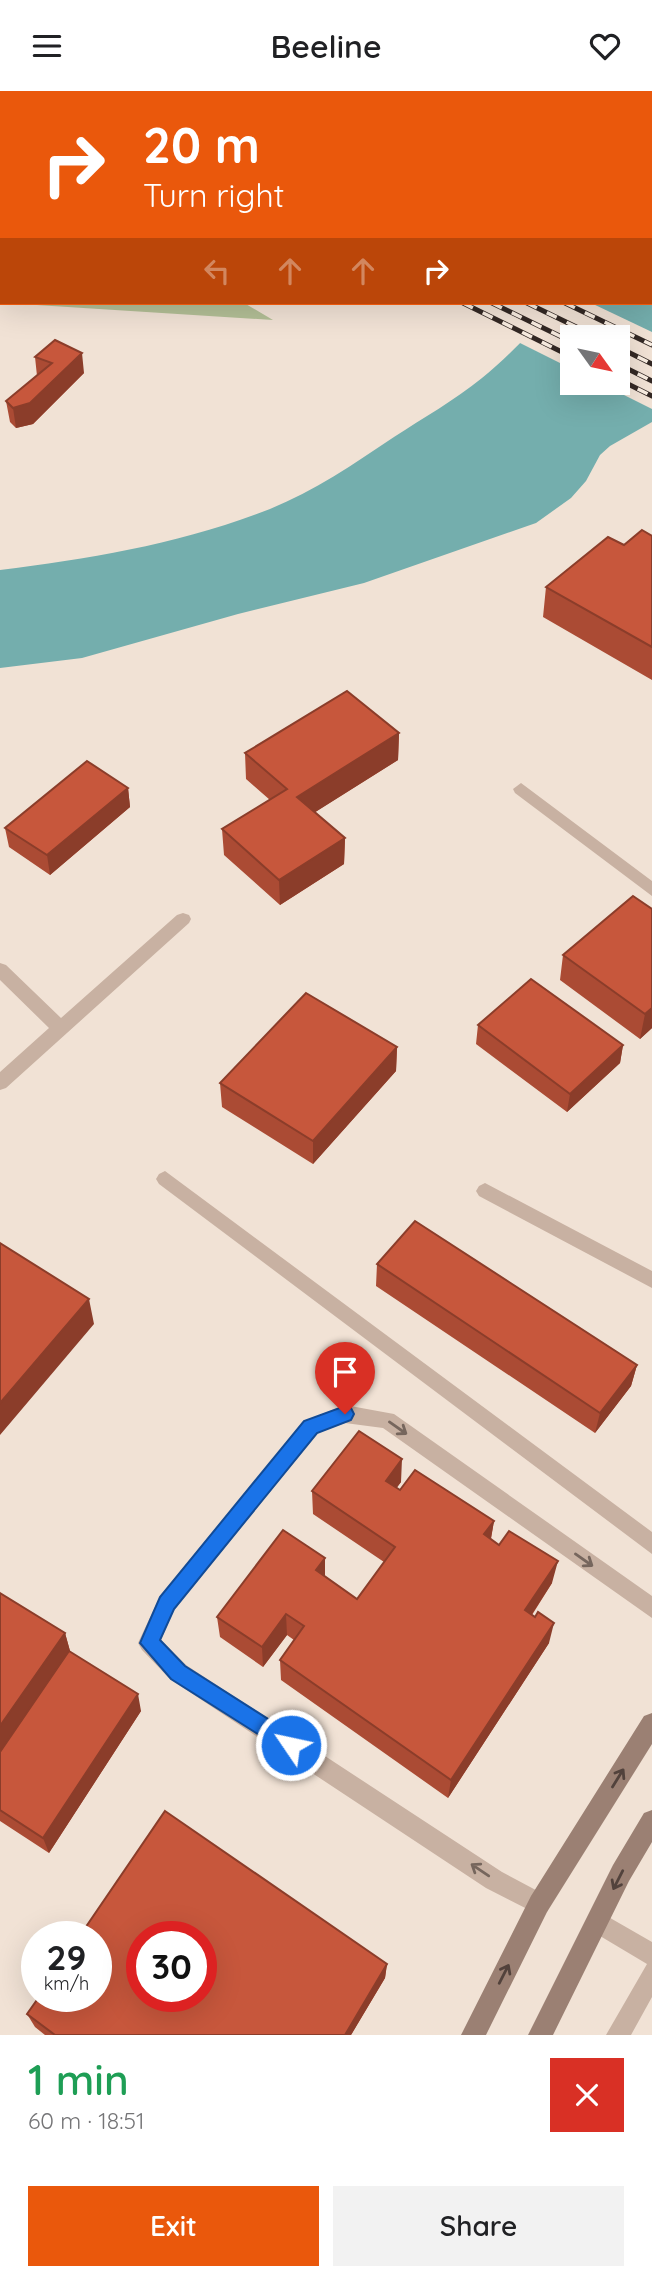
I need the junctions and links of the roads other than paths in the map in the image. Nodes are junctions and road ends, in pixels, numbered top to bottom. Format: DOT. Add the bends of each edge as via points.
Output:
graph roads {
  1 [pos="521,789"];
  2 [pos="652,890"];
  3 [pos="183,919"];
  4 [pos="0,970"];
  5 [pos="60,1028"];
  6 [pos="0,1083"];
  7 [pos="166,1179"];
  8 [pos="485,1191"];
  9 [pos="652,1280"];
  10 [pos="652,1544"];
  11 [pos="652,1608"];
  12 [pos="652,1724"];
  13 [pos="652,1821"];
  14 [pos="539,1904"];
  15 [pos="598,1922"];
  16 [pos="652,1955"];
  17 [pos="652,1974"];
  18 [pos="473,2035"];
  19 [pos="540,2035"];
  20 [pos="618,2035"];
  1 -- 2 [label="street"];
  3 -- 5 [label="street"];
  4 -- 5 [label="street"];
  5 -- 6 [label="street"];
  7 -- 10 [label="street"];
  8 -- 9 [label="street"];
  14 -- 11 [label="street, one-way" via="494,1880 178,1672 149,1643 167,1603 310,1427 345,1414 387,1420"];
  14 -- 12 [label="street, one-way"];
  13 -- 15 [label="street, one-way"];
  18 -- 14 [label="street, one-way"];
  15 -- 16 [label="street"];
  15 -- 19 [label="street"];
  17 -- 20 [label="street"];
}
